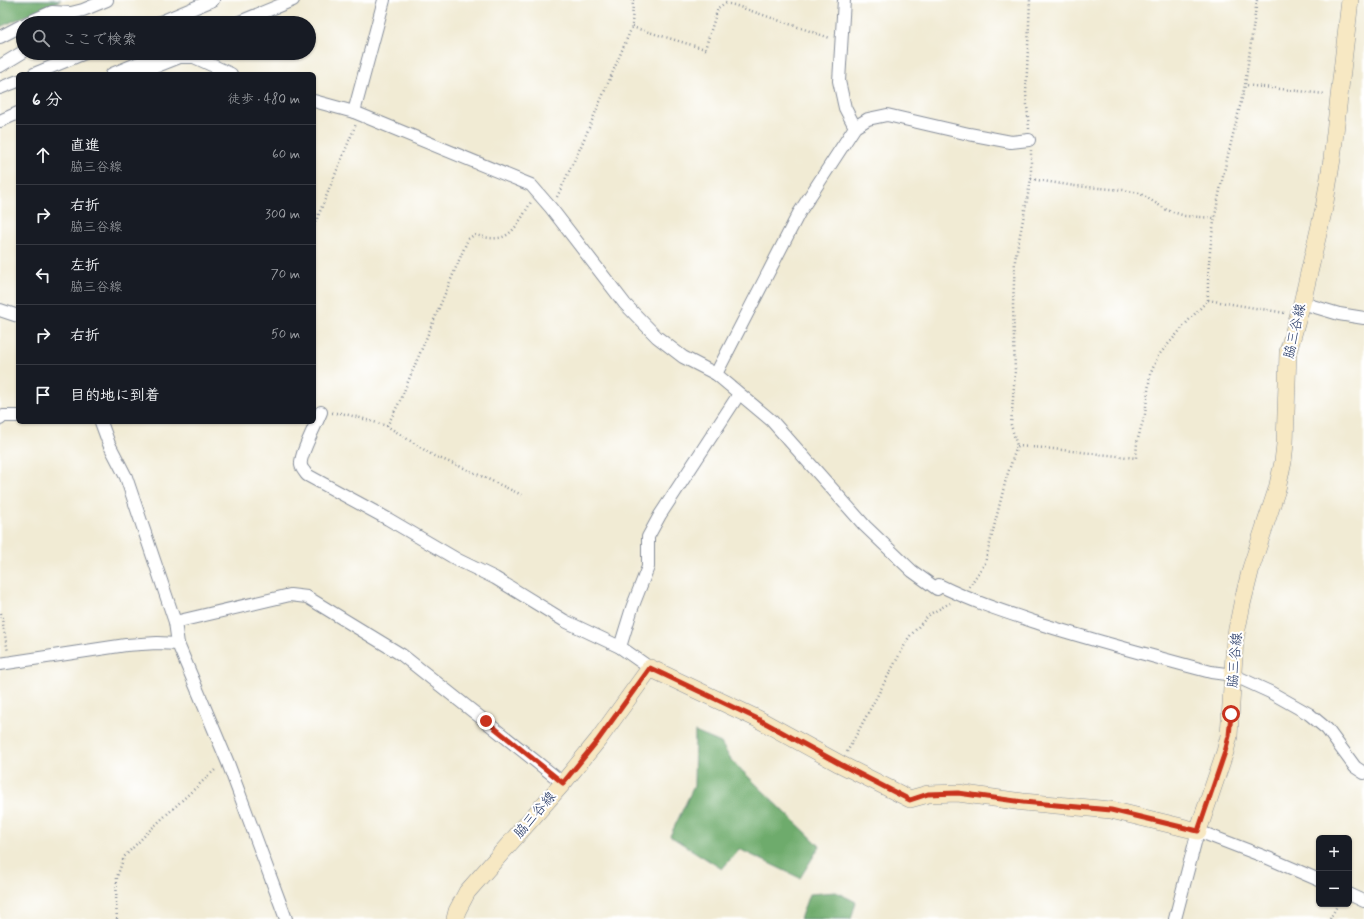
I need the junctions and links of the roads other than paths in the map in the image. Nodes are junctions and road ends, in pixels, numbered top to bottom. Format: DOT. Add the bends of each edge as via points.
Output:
graph roads {
  1 [pos="107,0"];
  2 [pos="214,0"];
  3 [pos="293,0"];
  4 [pos="384,0"];
  5 [pos="844,0"];
  6 [pos="1350,0"];
  7 [pos="71,13"];
  8 [pos="43,16"];
  9 [pos="69,16"];
  10 [pos="175,16"];
  11 [pos="254,16"];
  12 [pos="16,29"];
  13 [pos="0,37"];
  14 [pos="16,56"];
  15 [pos="68,60"];
  16 [pos="146,60"];
  17 [pos="172,60"];
  18 [pos="202,60"];
  19 [pos="0,66"];
  20 [pos="39,72"];
  21 [pos="117,72"];
  22 [pos="142,72"];
  23 [pos="227,72"];
  24 [pos="16,82"];
  25 [pos="0,88"];
  26 [pos="316,102"];
  27 [pos="357,113"];
  28 [pos="16,114"];
  29 [pos="0,121"];
  30 [pos="855,127"];
  31 [pos="1030,140"];
  32 [pos="0,310"];
  33 [pos="1300,310"];
  34 [pos="16,315"];
  35 [pos="1364,318"];
  36 [pos="716,374"];
  37 [pos="739,394"];
  38 [pos="321,412"];
  39 [pos="16,416"];
  40 [pos="0,419"];
  41 [pos="102,424"];
  42 [pos="175,622"];
  43 [pos="178,644"];
  44 [pos="620,647"];
  45 [pos="5,663"];
  46 [pos="650,668"];
  47 [pos="1233,675"];
  48 [pos="1364,773"];
  49 [pos="563,783"];
  50 [pos="1198,831"];
  51 [pos="1316,879"];
  52 [pos="1352,895"];
  53 [pos="1364,901"];
  54 [pos="286,919"];
  55 [pos="455,919"];
  56 [pos="1175,919"];
  1 -- 7 [label="street"];
  2 -- 10 [label="street"];
  3 -- 11 [label="street"];
  4 -- 27 [label="street"];
  5 -- 30 [label="street" via="839,81 845,108"];
  6 -- 33 [label="main road, 脇三谷線" via="1332,159 1324,208"];
  7 -- 8 [label="street" via="52,12"];
  7 -- 9 [label="street"];
  12 -- 13 [label="street"];
  14 -- 19 [label="street"];
  15 -- 20 [label="street"];
  16 -- 21 [label="street"];
  17 -- 22 [label="street"];
  18 -- 23 [label="street"];
  24 -- 25 [label="street"];
  26 -- 27 [label="street"];
  27 -- 36 [label="street" via="530,185 552,208 625,304 657,337 683,357"];
  28 -- 29 [label="street"];
  30 -- 31 [label="street" via="868,119 887,115 1012,142"];
  30 -- 36 [label="street" via="799,213"];
  32 -- 34 [label="street"];
  33 -- 35 [label="street"];
  33 -- 47 [label="main road, 脇三谷線" via="1288,352 1283,462 1242,604 1235,639"];
  36 -- 37 [label="street"];
  37 -- 44 [label="street" via="648,537 648,567"];
  37 -- 47 [label="street" via="772,421 864,526 912,571 937,589 939,585 995,609 1080,636 1211,672"];
  38 -- 44 [label="street" via="301,455 300,465 307,475 495,578 565,621"];
  39 -- 40 [label="street" via="3,416"];
  41 -- 42 [label="street" via="126,477"];
  42 -- 43 [label="street"];
  42 -- 49 [label="street" via="290,595 307,597 402,655"];
  43 -- 45 [label="street" via="126,645"];
  43 -- 54 [label="street" via="227,760"];
  44 -- 46 [label="street"];
  46 -- 49 [label="main road, 脇三谷線"];
  46 -- 50 [label="main road" via="758,719 910,800 928,794 958,793 1111,810"];
  47 -- 48 [label="street" via="1309,714 1327,729 1355,767"];
  47 -- 50 [label="main road, 脇三谷線" via="1229,736"];
  49 -- 55 [label="main road, 脇三谷線" via="468,892"];
  50 -- 51 [label="street"];
  50 -- 56 [label="street"];
  52 -- 53 [label="street"];
}
